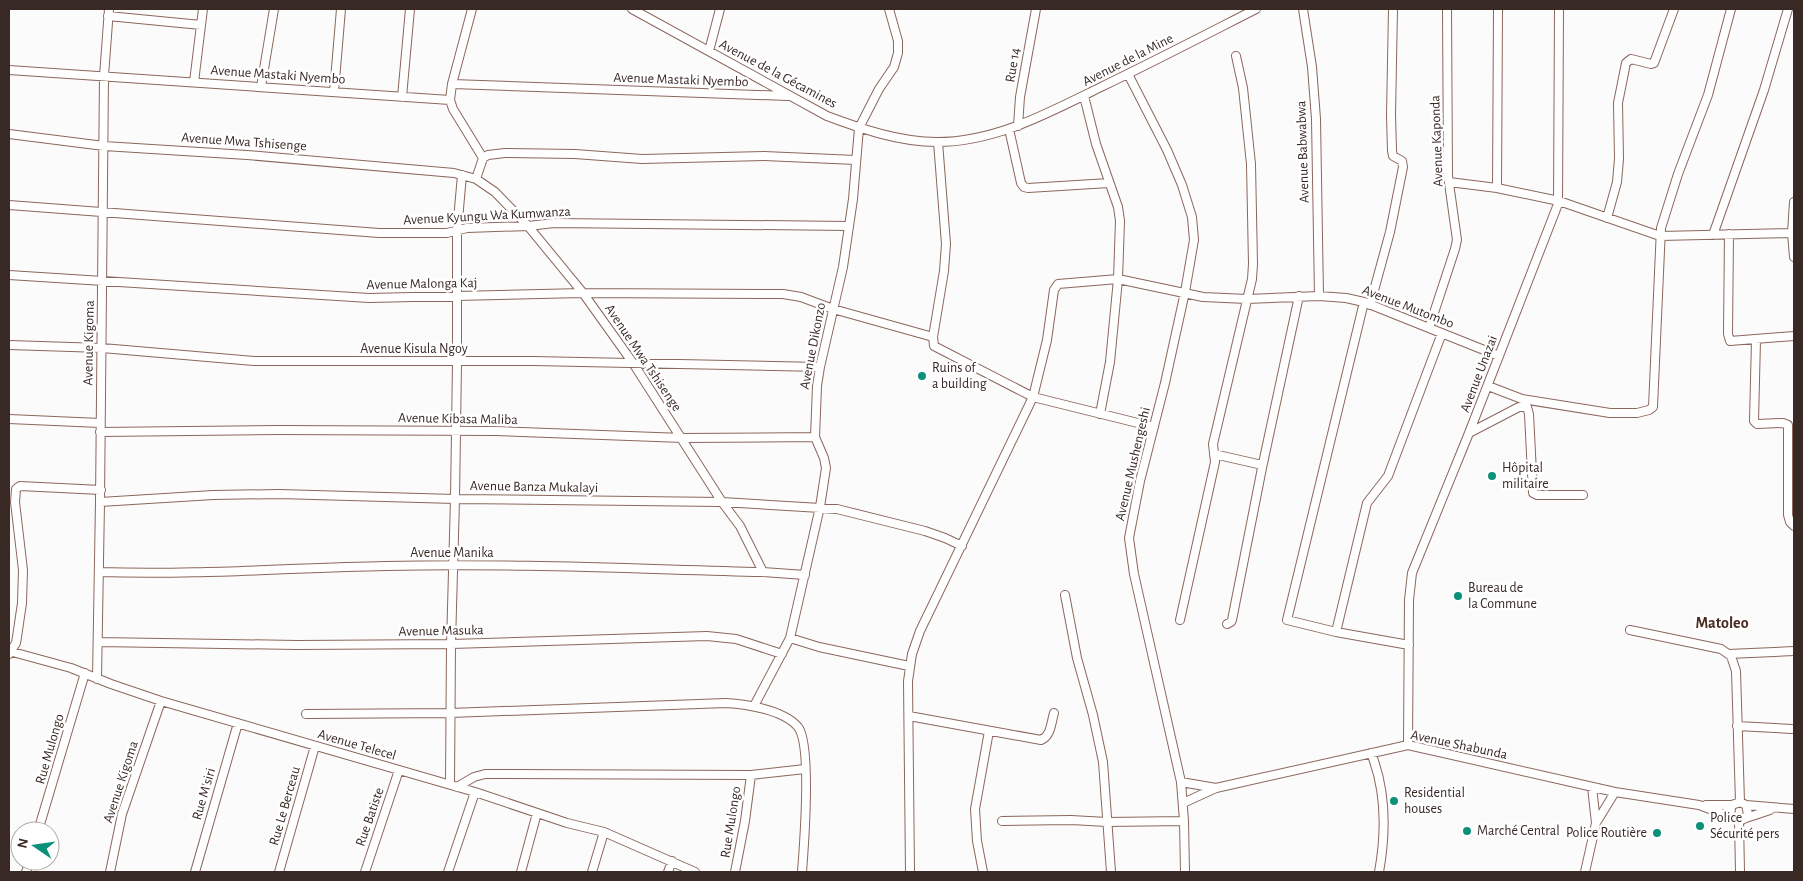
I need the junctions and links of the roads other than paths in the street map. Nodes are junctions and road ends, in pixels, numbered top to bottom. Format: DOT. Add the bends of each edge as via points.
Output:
graph roads {
  1 [pos="203,9"];
  2 [pos="274,9"];
  3 [pos="341,9"];
  4 [pos="410,9"];
  5 [pos="472,9"];
  6 [pos="632,9"];
  7 [pos="720,9"];
  8 [pos="889,9"];
  9 [pos="1036,9"];
  10 [pos="1256,9"];
  11 [pos="1303,9"];
  12 [pos="1394,9"];
  13 [pos="1447,9"];
  14 [pos="1498,9"];
  15 [pos="1559,9"];
  16 [pos="1674,9"];
  17 [pos="1731,9"];
  18 [pos="1788,9"];
  19 [pos="108,13"];
  20 [pos="201,25"];
  21 [pos="709,51"];
  22 [pos="1236,56"];
  23 [pos="9,70"];
  24 [pos="1128,74"];
  25 [pos="104,76"];
  26 [pos="194,82"];
  27 [pos="452,84"];
  28 [pos="261,87"];
  29 [pos="334,92"];
  30 [pos="789,96"];
  31 [pos="1084,96"];
  32 [pos="402,97"];
  33 [pos="450,100"];
  34 [pos="1018,126"];
  35 [pos="859,128"];
  36 [pos="1009,129"];
  37 [pos="9,134"];
  38 [pos="938,142"];
  39 [pos="104,146"];
  40 [pos="483,158"];
  41 [pos="856,160"];
  42 [pos="462,175"];
  43 [pos="476,179"];
  44 [pos="1449,182"];
  45 [pos="1109,183"];
  46 [pos="1497,188"];
  47 [pos="1559,201"];
  48 [pos="1794,202"];
  49 [pos="9,205"];
  50 [pos="104,213"];
  51 [pos="1607,218"];
  52 [pos="528,226"];
  53 [pos="848,226"];
  54 [pos="457,231"];
  55 [pos="1792,233"];
  56 [pos="1713,234"];
  57 [pos="1729,234"];
  58 [pos="1660,236"];
  59 [pos="1794,257"];
  60 [pos="9,275"];
  61 [pos="1118,279"];
  62 [pos="103,281"];
  63 [pos="1185,292"];
  64 [pos="583,293"];
  65 [pos="457,296"];
  66 [pos="1299,296"];
  67 [pos="1319,296"];
  68 [pos="1247,299"];
  69 [pos="1367,303"];
  70 [pos="833,308"];
  71 [pos="1429,328"];
  72 [pos="1442,333"];
  73 [pos="1794,336"];
  74 [pos="933,337"];
  75 [pos="1756,340"];
  76 [pos="9,345"];
  77 [pos="102,348"];
  78 [pos="1499,356"];
  79 [pos="457,362"];
  80 [pos="633,363"];
  81 [pos="820,367"];
  82 [pos="1488,386"];
  83 [pos="1033,397"];
  84 [pos="1100,414"];
  85 [pos="9,418"];
  86 [pos="100,422"];
  87 [pos="1154,428"];
  88 [pos="456,431"];
  89 [pos="100,432"];
  90 [pos="1469,433"];
  91 [pos="815,437"];
  92 [pos="683,438"];
  93 [pos="1214,454"];
  94 [pos="1262,465"];
  95 [pos="100,490"];
  96 [pos="1583,495"];
  97 [pos="455,499"];
  98 [pos="100,502"];
  99 [pos="722,502"];
  100 [pos="820,507"];
  101 [pos="1794,526"];
  102 [pos="962,546"];
  103 [pos="454,566"];
  104 [pos="99,572"];
  105 [pos="763,572"];
  106 [pos="805,575"];
  107 [pos="1065,595"];
  108 [pos="1180,620"];
  109 [pos="1227,624"];
  110 [pos="1630,630"];
  111 [pos="1336,632"];
  112 [pos="790,638"];
  113 [pos="98,642"];
  114 [pos="451,644"];
  115 [pos="1408,645"];
  116 [pos="1794,651"];
  117 [pos="9,652"];
  118 [pos="782,654"];
  119 [pos="1728,654"];
  120 [pos="909,666"];
  121 [pos="85,674"];
  122 [pos="97,679"];
  123 [pos="162,700"];
  124 [pos="754,706"];
  125 [pos="450,713"];
  126 [pos="1054,713"];
  127 [pos="306,714"];
  128 [pos="909,716"];
  129 [pos="238,723"];
  130 [pos="1736,726"];
  131 [pos="1792,729"];
  132 [pos="989,731"];
  133 [pos="1408,745"];
  134 [pos="315,746"];
  135 [pos="1371,753"];
  136 [pos="805,769"];
  137 [pos="400,770"];
  138 [pos="751,775"];
  139 [pos="1181,782"];
  140 [pos="453,786"];
  141 [pos="1592,787"];
  142 [pos="1216,788"];
  143 [pos="475,792"];
  144 [pos="1614,792"];
  145 [pos="1183,803"];
  146 [pos="1739,804"];
  147 [pos="1699,806"];
  148 [pos="1775,808"];
  149 [pos="1794,809"];
  150 [pos="537,813"];
  151 [pos="1731,817"];
  152 [pos="1743,819"];
  153 [pos="41,821"];
  154 [pos="1002,821"];
  155 [pos="1184,821"];
  156 [pos="1107,822"];
  157 [pos="1596,823"];
  158 [pos="604,832"];
  159 [pos="672,861"];
  160 [pos="110,872"];
  161 [pos="195,872"];
  162 [pos="279,872"];
  163 [pos="365,872"];
  164 [pos="448,872"];
  165 [pos="521,872"];
  166 [pos="592,872"];
  167 [pos="668,872"];
  168 [pos="695,872"];
  169 [pos="735,872"];
  170 [pos="802,872"];
  171 [pos="910,872"];
  172 [pos="983,872"];
  173 [pos="1111,872"];
  174 [pos="1185,872"];
  175 [pos="1379,872"];
  176 [pos="1585,872"];
  177 [pos="1740,872"];
  1 -- 20 [label="street"];
  2 -- 28 [label="street"];
  3 -- 29 [label="street"];
  4 -- 32 [label="street"];
  5 -- 27 [label="street"];
  6 -- 21 [label="street, Avenue de la Gécamines"];
  7 -- 21 [label="street"];
  8 -- 35 [label="street" via="898,53 894,67"];
  9 -- 34 [label="street, Rue 14"];
  10 -- 24 [label="street, Avenue de la Mine"];
  11 -- 67 [label="street, Avenue Babwabwa" via="1316,119"];
  12 -- 69 [label="street" via="1390,115 1392,151 1404,167 1390,232"];
  13 -- 44 [label="street, Avenue Kaponda"];
  14 -- 46 [label="street"];
  15 -- 47 [label="street, Avenue Unazai"];
  16 -- 51 [label="street" via="1654,63 1630,60 1626,63 1618,103 1617,182"];
  17 -- 58 [label="street" via="1708,95 1678,174"];
  18 -- 56 [label="street" via="1764,90"];
  19 -- 20 [label="street"];
  19 -- 25 [label="street, Avenue Kigoma"];
  20 -- 26 [label="street"];
  21 -- 30 [label="street, Avenue de la Gécamines"];
  22 -- 68 [label="street" via="1251,164 1253,264"];
  23 -- 25 [label="street, Avenue Mastaki Nyembo"];
  24 -- 31 [label="street, Avenue de la Mine"];
  24 -- 63 [label="street, Avenue Mushengeshi" via="1167,150 1190,208 1194,240"];
  25 -- 26 [label="street, Avenue Mastaki Nyembo"];
  25 -- 39 [label="street, Avenue Kigoma"];
  26 -- 28 [label="street, Avenue Mastaki Nyembo"];
  27 -- 30 [label="street, Avenue Mastaki Nyembo"];
  27 -- 33 [label="street"];
  28 -- 29 [label="street, Avenue Mastaki Nyembo"];
  29 -- 32 [label="street, Avenue Mastaki Nyembo"];
  30 -- 35 [label="street, Avenue de la Gécamines" via="822,114"];
  31 -- 34 [label="street, Avenue de la Mine"];
  31 -- 45 [label="street"];
  32 -- 33 [label="street, Avenue Mastaki Nyembo"];
  33 -- 40 [label="street"];
  34 -- 36 [label="street, Avenue de la Mine"];
  35 -- 38 [label="street, Avenue de la Gécamines"];
  35 -- 41 [label="street, Avenue Dikonzo"];
  36 -- 38 [label="street, Avenue de la Gécamines"];
  36 -- 45 [label="street" via="1024,187"];
  37 -- 39 [label="street, Avenue Mwa Tshisenge"];
  38 -- 74 [label="street" via="946,244"];
  39 -- 42 [label="street, Avenue Mwa Tshisenge" via="247,154"];
  39 -- 50 [label="street, Avenue Kigoma"];
  40 -- 41 [label="street" via="498,154 555,154 642,159 764,156"];
  40 -- 43 [label="street"];
  41 -- 53 [label="street, Avenue Dikonzo"];
  42 -- 43 [label="street, Avenue Mwa Tshisenge"];
  42 -- 54 [label="street"];
  43 -- 52 [label="street, Avenue Mwa Tshisenge" via="490,187"];
  44 -- 46 [label="street"];
  44 -- 71 [label="street, Avenue Kaponda" via="1456,245"];
  45 -- 61 [label="street" via="1120,221"];
  46 -- 47 [label="street"];
  47 -- 51 [label="street"];
  47 -- 78 [label="street, Avenue Unazai"];
  48 -- 55 [label="street"];
  49 -- 50 [label="street, Avenue Kyungu Wa Kumwanza"];
  50 -- 54 [label="street, Avenue Kyungu Wa Kumwanza" via="348,232 414,234"];
  50 -- 62 [label="street, Avenue Kigoma"];
  51 -- 58 [label="street"];
  52 -- 53 [label="street, Avenue Kyungu Wa Kumwanza" via="580,223"];
  52 -- 54 [label="street, Avenue Kyungu Wa Kumwanza"];
  52 -- 64 [label="street, Avenue Mwa Tshisenge"];
  53 -- 70 [label="street, Avenue Dikonzo"];
  54 -- 65 [label="street"];
  55 -- 57 [label="street"];
  55 -- 59 [label="street"];
  56 -- 57 [label="street"];
  56 -- 58 [label="street"];
  57 -- 75 [label="street" via="1729,339 1732,342"];
  58 -- 82 [label="street" via="1654,403 1651,408 1637,414 1610,413 1522,399"];
  60 -- 62 [label="street, Avenue Malonga Kaj"];
  61 -- 63 [label="street, Avenue Mutombo"];
  61 -- 83 [label="street, Avenue Mutombo" via="1055,286 1047,340"];
  61 -- 84 [label="street" via="1110,362"];
  62 -- 65 [label="street, Avenue Malonga Kaj" via="360,297"];
  62 -- 77 [label="street, Avenue Kigoma"];
  63 -- 68 [label="street, Avenue Mutombo" via="1203,297"];
  63 -- 87 [label="street, Avenue Mushengeshi"];
  64 -- 65 [label="street, Avenue Malonga Kaj"];
  64 -- 70 [label="street, Avenue Malonga Kaj" via="783,294"];
  64 -- 80 [label="street, Avenue Mwa Tshisenge"];
  65 -- 79 [label="street"];
  66 -- 67 [label="street, Avenue Mutombo"];
  66 -- 68 [label="street, Avenue Mutombo"];
  66 -- 94 [label="street"];
  67 -- 69 [label="street, Avenue Mutombo"];
  68 -- 93 [label="street" via="1213,444"];
  69 -- 71 [label="street, Avenue Mutombo"];
  69 -- 111 [label="street" via="1287,620"];
  70 -- 74 [label="street, Avenue Malonga Kaj"];
  70 -- 81 [label="street, Avenue Dikonzo"];
  71 -- 72 [label="street, Avenue Mutombo"];
  72 -- 78 [label="street, Avenue Mutombo"];
  72 -- 111 [label="street" via="1388,476 1367,503"];
  73 -- 75 [label="street"];
  74 -- 83 [label="street" via="936,348"];
  75 -- 101 [label="street" via="1754,421 1757,424 1788,425 1788,512"];
  76 -- 77 [label="street, Avenue Kisula Ngoy"];
  77 -- 79 [label="street, Avenue Kisula Ngoy" via="254,361"];
  77 -- 86 [label="street, Avenue Kigoma"];
  78 -- 82 [label="street, Avenue Unazai"];
  79 -- 80 [label="street, Avenue Kisula Ngoy"];
  79 -- 88 [label="street"];
  80 -- 81 [label="street, Avenue Kisula Ngoy"];
  80 -- 92 [label="street, Avenue Mwa Tshisenge"];
  81 -- 91 [label="street, Avenue Dikonzo"];
  82 -- 90 [label="street, Avenue Unazai"];
  83 -- 84 [label="street"];
  83 -- 102 [label="street"];
  84 -- 87 [label="street"];
  85 -- 86 [label="street"];
  86 -- 89 [label="street, Avenue Kigoma"];
  87 -- 139 [label="street, Avenue Mushengeshi" via="1129,538 1134,574"];
  88 -- 89 [label="street, Avenue Kibasa Maliba"];
  88 -- 92 [label="street, Avenue Kibasa Maliba"];
  88 -- 97 [label="street"];
  89 -- 95 [label="street, Avenue Kigoma"];
  90 -- 96 [label="street" via="1519,407 1526,407 1529,410 1532,493 1540,496"];
  90 -- 115 [label="street, Avenue Unazai" via="1412,573"];
  91 -- 92 [label="street, Avenue Kibasa Maliba"];
  91 -- 100 [label="street, Avenue Dikonzo" via="826,468"];
  92 -- 99 [label="street, Avenue Mwa Tshisenge"];
  93 -- 94 [label="street"];
  93 -- 108 [label="street" via="1210,489"];
  94 -- 109 [label="street" via="1232,620"];
  95 -- 98 [label="street, Avenue Kigoma"];
  95 -- 117 [label="street" via="20,486 16,489 23,570 22,602 18,637"];
  97 -- 98 [label="street, Avenue Banza Mukalayi" via="213,494"];
  97 -- 99 [label="street, Avenue Banza Mukalayi"];
  97 -- 103 [label="street"];
  98 -- 104 [label="street, Avenue Kigoma"];
  99 -- 100 [label="street, Avenue Banza Mukalayi"];
  99 -- 105 [label="street, Avenue Mwa Tshisenge" via="745,534"];
  100 -- 102 [label="street, Avenue Banza Mukalayi" via="888,521"];
  100 -- 106 [label="street, Avenue Dikonzo"];
  102 -- 120 [label="street" via="920,631"];
  103 -- 104 [label="street, Avenue Manika" via="183,574"];
  103 -- 105 [label="street, Avenue Manika"];
  103 -- 114 [label="street"];
  104 -- 113 [label="street, Avenue Kigoma"];
  105 -- 106 [label="street, Avenue Manika"];
  106 -- 112 [label="street, Avenue Dikonzo"];
  107 -- 156 [label="street" via="1103,762"];
  110 -- 119 [label="street" via="1721,649"];
  111 -- 115 [label="street"];
  112 -- 118 [label="street, Avenue Dikonzo"];
  112 -- 120 [label="street"];
  113 -- 114 [label="street, Avenue Masuka"];
  113 -- 122 [label="street, Avenue Kigoma"];
  114 -- 118 [label="street, Avenue Masuka" via="716,636"];
  114 -- 125 [label="street"];
  115 -- 133 [label="street, Avenue Unazai"];
  116 -- 119 [label="street"];
  117 -- 121 [label="street, Avenue Telecel"];
  118 -- 124 [label="street, Avenue Dikonzo"];
  119 -- 130 [label="street" via="1736,671"];
  120 -- 128 [label="street"];
  121 -- 122 [label="street, Avenue Telecel"];
  121 -- 153 [label="street, Rue Mulongo"];
  122 -- 123 [label="street, Avenue Telecel"];
  123 -- 129 [label="street, Avenue Telecel"];
  123 -- 160 [label="street, Avenue Kigoma" via="122,814"];
  124 -- 125 [label="street" via="726,703"];
  124 -- 136 [label="street" via="797,726 802,736"];
  125 -- 127 [label="street"];
  125 -- 140 [label="street"];
  126 -- 132 [label="street" via="1048,733 1041,740"];
  128 -- 132 [label="street"];
  128 -- 171 [label="street"];
  129 -- 134 [label="street, Avenue Telecel"];
  129 -- 161 [label="street, Rue M'siri"];
  130 -- 131 [label="street"];
  130 -- 146 [label="street"];
  132 -- 172 [label="street" via="975,809"];
  133 -- 135 [label="street, Avenue Shabunda"];
  133 -- 141 [label="street, Avenue Shabunda"];
  134 -- 137 [label="street, Avenue Telecel"];
  134 -- 162 [label="street, Rue Le Berceau"];
  135 -- 142 [label="street, Avenue Shabunda"];
  135 -- 175 [label="street" via="1379,772 1382,805 1383,846"];
  136 -- 138 [label="street"];
  136 -- 170 [label="street"];
  137 -- 140 [label="street, Avenue Telecel"];
  137 -- 163 [label="street, Rue Batiste"];
  138 -- 140 [label="street" via="485,774"];
  138 -- 169 [label="street, Rue Mulongo"];
  139 -- 142 [label="street"];
  139 -- 145 [label="street, Avenue Mushengeshi"];
  140 -- 143 [label="street, Avenue Telecel"];
  141 -- 144 [label="street, Avenue Shabunda"];
  141 -- 157 [label="street"];
  142 -- 145 [label="street"];
  143 -- 150 [label="street, Avenue Telecel"];
  143 -- 164 [label="street"];
  144 -- 147 [label="street, Avenue Shabunda"];
  144 -- 157 [label="street"];
  145 -- 155 [label="street, Avenue Mushengeshi"];
  146 -- 147 [label="street"];
  146 -- 148 [label="street"];
  146 -- 151 [label="street" via="1730,813"];
  146 -- 152 [label="street" via="1748,814"];
  147 -- 151 [label="street"];
  148 -- 149 [label="street"];
  148 -- 152 [label="street"];
  150 -- 158 [label="street, Avenue Telecel"];
  150 -- 165 [label="street"];
  151 -- 152 [label="street"];
  152 -- 177 [label="street"];
  154 -- 156 [label="street"];
  155 -- 156 [label="street"];
  155 -- 174 [label="street, Avenue Mushengeshi"];
  156 -- 173 [label="street"];
  157 -- 176 [label="street"];
  158 -- 159 [label="street, Avenue Telecel"];
  158 -- 166 [label="street"];
  159 -- 167 [label="street"];
  159 -- 168 [label="street, Avenue Telecel"];
}
